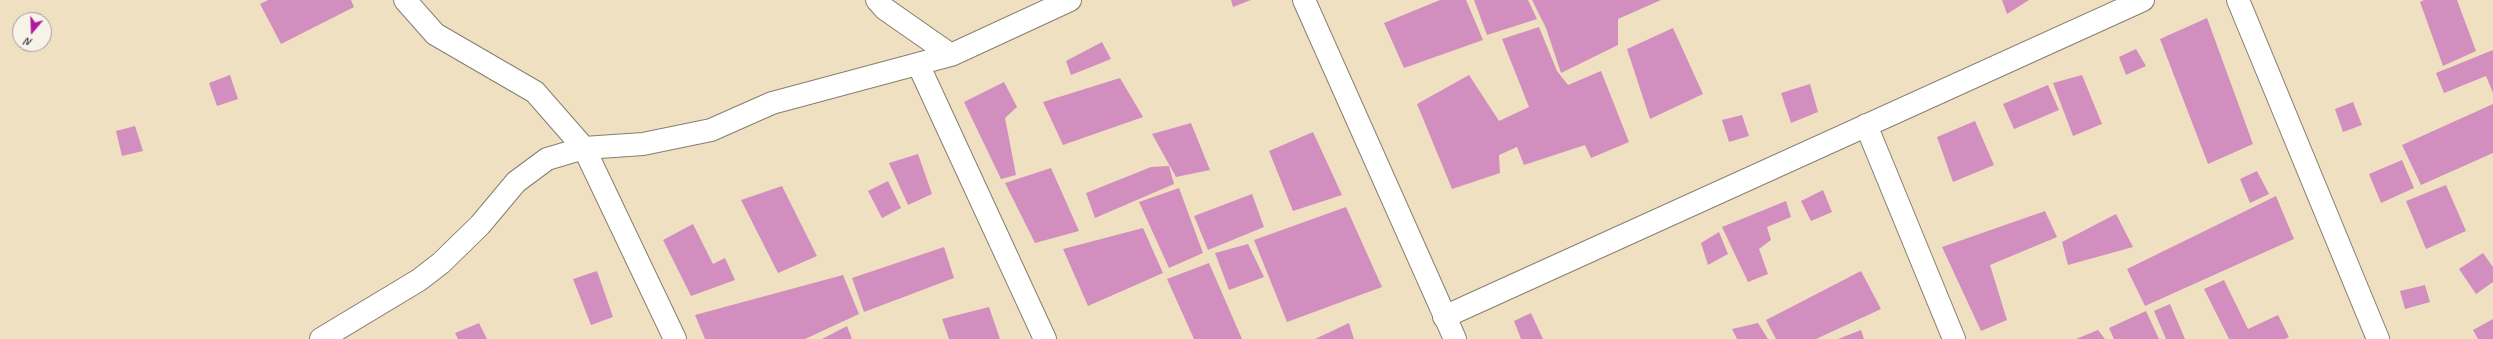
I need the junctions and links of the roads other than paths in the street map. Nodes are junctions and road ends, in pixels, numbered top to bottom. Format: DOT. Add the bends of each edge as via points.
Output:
graph roads {
  1 [pos="405,0"];
  2 [pos="877,0"];
  3 [pos="1070,0"];
  4 [pos="1304,0"];
  5 [pos="2143,0"];
  6 [pos="2238,0"];
  7 [pos="951,55"];
  8 [pos="918,64"];
  9 [pos="1866,126"];
  10 [pos="584,148"];
  11 [pos="1444,317"];
  12 [pos="321,339"];
  13 [pos="675,339"];
  14 [pos="1045,339"];
  15 [pos="1455,339"];
  16 [pos="1954,339"];
  17 [pos="2378,339"];
  1 -- 10 [label="street" via="436,34 535,92"];
  2 -- 7 [label="street" via="885,9"];
  3 -- 7 [label="street"];
  4 -- 11 [label="street"];
  5 -- 9 [label="street"];
  6 -- 17 [label="street"];
  7 -- 8 [label="street"];
  8 -- 10 [label="street" via="772,103 711,130 643,144"];
  8 -- 14 [label="street"];
  9 -- 11 [label="street"];
  9 -- 16 [label="street"];
  10 -- 12 [label="street" via="547,160 531,169 516,182 462,245 441,263 419,280"];
  10 -- 13 [label="street"];
  11 -- 15 [label="street"];
}
